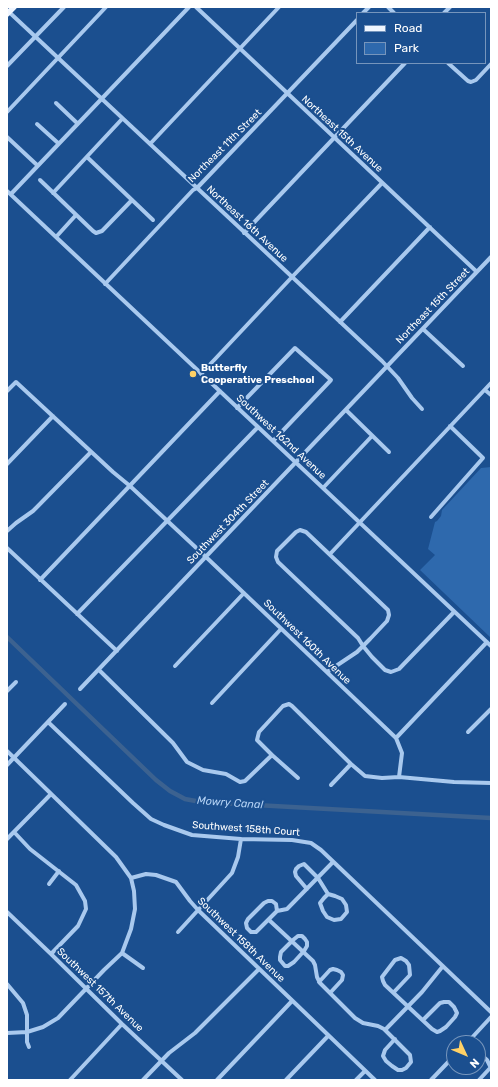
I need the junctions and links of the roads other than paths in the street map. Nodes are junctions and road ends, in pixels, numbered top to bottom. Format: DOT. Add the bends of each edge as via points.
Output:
graph roads {
  1 [pos="14,7"];
  2 [pos="64,7"];
  3 [pos="106,7"];
  4 [pos="188,7"];
  5 [pos="196,7"];
  6 [pos="279,7"];
  7 [pos="8,12"];
  8 [pos="356,21"];
  9 [pos="35,37"];
  10 [pos="239,48"];
  11 [pos="58,58"];
  12 [pos="404,64"];
  13 [pos="449,64"];
  14 [pos="491,64"];
  15 [pos="7,66"];
  16 [pos="287,94"];
  17 [pos="101,99"];
  18 [pos="56,103"];
  19 [pos="7,112"];
  20 [pos="122,119"];
  21 [pos="77,123"];
  22 [pos="37,124"];
  23 [pos="7,137"];
  24 [pos="334,138"];
  25 [pos="58,143"];
  26 [pos="150,144"];
  27 [pos="87,157"];
  28 [pos="37,165"];
  29 [pos="40,180"];
  30 [pos="382,183"];
  31 [pos="197,188"];
  32 [pos="9,192"];
  33 [pos="53,193"];
  34 [pos="132,200"];
  35 [pos="76,215"];
  36 [pos="152,220"];
  37 [pos="430,227"];
  38 [pos="244,233"];
  39 [pos="56,237"];
  40 [pos="491,257"];
  41 [pos="477,272"];
  42 [pos="292,277"];
  43 [pos="105,284"];
  44 [pos="340,322"];
  45 [pos="423,329"];
  46 [pos="387,366"];
  47 [pos="463,366"];
  48 [pos="201,374"];
  49 [pos="491,384"];
  50 [pos="485,390"];
  51 [pos="7,391"];
  52 [pos="220,391"];
  53 [pos="491,395"];
  54 [pos="237,408"];
  55 [pos="422,409"];
  56 [pos="346,410"];
  57 [pos="53,416"];
  58 [pos="450,426"];
  59 [pos="258,427"];
  60 [pos="372,436"];
  61 [pos="273,441"];
  62 [pos="91,452"];
  63 [pos="389,452"];
  64 [pos="296,462"];
  65 [pos="7,464"];
  66 [pos="130,486"];
  67 [pos="323,488"];
  68 [pos="431,516"];
  69 [pos="167,522"];
  70 [pos="360,523"];
  71 [pos="7,531"];
  72 [pos="7,548"];
  73 [pos="330,554"];
  74 [pos="206,557"];
  75 [pos="40,580"];
  76 [pos="244,593"];
  77 [pos="454,612"];
  78 [pos="78,614"];
  79 [pos="281,628"];
  80 [pos="489,644"];
  81 [pos="363,646"];
  82 [pos="116,651"];
  83 [pos="175,666"];
  84 [pos="99,670"];
  85 [pos="328,672"];
  86 [pos="16,682"];
  87 [pos="80,689"];
  88 [pos="7,691"];
  89 [pos="212,703"];
  90 [pos="65,704"];
  91 [pos="491,709"];
  92 [pos="487,713"];
  93 [pos="491,717"];
  94 [pos="48,722"];
  95 [pos="468,732"];
  96 [pos="396,738"];
  97 [pos="7,750"];
  98 [pos="272,755"];
  99 [pos="14,757"];
  100 [pos="352,764"];
  101 [pos="7,765"];
  102 [pos="399,777"];
  103 [pos="298,778"];
  104 [pos="491,784"];
  105 [pos="330,785"];
  106 [pos="52,794"];
  107 [pos="14,832"];
  108 [pos="7,839"];
  109 [pos="241,839"];
  110 [pos="333,862"];
  111 [pos="59,871"];
  112 [pos="131,878"];
  113 [pos="318,878"];
  114 [pos="48,884"];
  115 [pos="307,888"];
  116 [pos="328,894"];
  117 [pos="198,910"];
  118 [pos="277,910"];
  119 [pos="7,912"];
  120 [pos="269,920"];
  121 [pos="178,932"];
  122 [pos="292,942"];
  123 [pos="303,952"];
  124 [pos="122,953"];
  125 [pos="52,954"];
  126 [pos="442,966"];
  127 [pos="143,968"];
  128 [pos="259,969"];
  129 [pos="319,982"];
  130 [pos="7,984"];
  131 [pos="87,988"];
  132 [pos="394,992"];
  133 [pos="330,993"];
  134 [pos="292,1001"];
  135 [pos="408,1006"];
  136 [pos="491,1012"];
  137 [pos="491,1017"];
  138 [pos="423,1020"];
  139 [pos="122,1024"];
  140 [pos="385,1030"];
  141 [pos="27,1032"];
  142 [pos="7,1033"];
  143 [pos="475,1035"];
  144 [pos="328,1036"];
  145 [pos="395,1039"];
  146 [pos="29,1047"];
  147 [pos="486,1059"];
  148 [pos="161,1060"];
  149 [pos="446,1064"];
  150 [pos="491,1068"];
  151 [pos="365,1070"];
  152 [pos="70,1080"];
  153 [pos="143,1080"];
  154 [pos="182,1080"];
  155 [pos="217,1080"];
  156 [pos="286,1080"];
  157 [pos="356,1080"];
  158 [pos="375,1080"];
  159 [pos="431,1080"];
  160 [pos="479,1080"];
  1 -- 7 [label="main road"];
  2 -- 9 [label="street"];
  3 -- 11 [label="street"];
  4 -- 17 [label="street"];
  5 -- 10 [label="street, Northeast 15th Avenue"];
  6 -- 10 [label="street"];
  7 -- 9 [label="street, Northeast 16th Avenue"];
  8 -- 16 [label="street, Northeast 11th Street"];
  9 -- 11 [label="street, Northeast 16th Avenue"];
  9 -- 15 [label="street"];
  10 -- 16 [label="street, Northeast 15th Avenue"];
  10 -- 26 [label="street"];
  11 -- 17 [label="street, Northeast 16th Avenue"];
  11 -- 19 [label="street"];
  12 -- 24 [label="street"];
  13 -- 14 [label="street" via="471,82"];
  16 -- 24 [label="street, Northeast 15th Avenue"];
  16 -- 31 [label="street, Northeast 11th Street"];
  17 -- 20 [label="street, Northeast 16th Avenue"];
  17 -- 21 [label="street"];
  18 -- 21 [label="street"];
  20 -- 26 [label="street, Northeast 16th Avenue"];
  20 -- 27 [label="street"];
  21 -- 25 [label="street"];
  22 -- 25 [label="street"];
  23 -- 28 [label="street"];
  24 -- 30 [label="street, Northeast 15th Avenue"];
  24 -- 38 [label="street"];
  25 -- 28 [label="street"];
  26 -- 31 [label="street, Northeast 16th Avenue"];
  27 -- 33 [label="street"];
  27 -- 34 [label="street"];
  28 -- 32 [label="street"];
  29 -- 33 [label="street"];
  30 -- 37 [label="street, Northeast 15th Avenue"];
  30 -- 42 [label="street"];
  31 -- 38 [label="street, Northeast 16th Avenue"];
  31 -- 43 [label="street, Northeast 11th Street" via="192,190"];
  32 -- 39 [label="street, Southwest 162nd Avenue"];
  33 -- 35 [label="street"];
  34 -- 35 [label="street" via="102,231 94,232"];
  34 -- 36 [label="street"];
  35 -- 39 [label="street"];
  37 -- 41 [label="street, Northeast 15th Avenue"];
  37 -- 44 [label="street"];
  38 -- 42 [label="street, Northeast 16th Avenue"];
  39 -- 43 [label="street, Southwest 162nd Avenue"];
  40 -- 41 [label="street, Northeast 15th Street"];
  41 -- 45 [label="street, Northeast 15th Street"];
  42 -- 44 [label="street, Northeast 16th Avenue"];
  42 -- 48 [label="street"];
  43 -- 48 [label="street, Southwest 162nd Avenue"];
  44 -- 46 [label="street, Northeast 16th Avenue"];
  45 -- 46 [label="street, Northeast 15th Street"];
  45 -- 47 [label="street"];
  46 -- 55 [label="street, Northeast 16th Avenue"];
  46 -- 56 [label="street, Southwest 304th Street"];
  48 -- 52 [label="street, Southwest 162nd Avenue"];
  49 -- 50 [label="street"];
  50 -- 53 [label="street"];
  50 -- 58 [label="street"];
  51 -- 57 [label="street" via="16,382"];
  52 -- 54 [label="street, Southwest 162nd Avenue"];
  52 -- 66 [label="street"];
  54 -- 59 [label="street, Southwest 162nd Avenue"];
  54 -- 61 [label="street" via="295,348 331,380"];
  56 -- 60 [label="street"];
  56 -- 64 [label="street, Southwest 304th Street"];
  57 -- 62 [label="street"];
  57 -- 65 [label="street"];
  58 -- 68 [label="street" via="483,458"];
  58 -- 70 [label="street"];
  59 -- 61 [label="street, Southwest 162nd Avenue"];
  59 -- 69 [label="street"];
  60 -- 63 [label="street"];
  60 -- 67 [label="street"];
  61 -- 64 [label="street, Southwest 162nd Avenue"];
  62 -- 66 [label="street"];
  62 -- 71 [label="street" via="33,511"];
  64 -- 67 [label="street, Southwest 162nd Avenue"];
  64 -- 74 [label="street, Southwest 304th Street"];
  66 -- 69 [label="street, Southwest 160th Avenue"];
  66 -- 75 [label="street"];
  67 -- 70 [label="street, Southwest 162nd Avenue"];
  69 -- 74 [label="street, Southwest 160th Avenue"];
  69 -- 78 [label="street"];
  70 -- 73 [label="street"];
  70 -- 77 [label="street, Southwest 162nd Avenue"];
  72 -- 75 [label="street"];
  73 -- 81 [label="street" via="388,610 387,621"];
  73 -- 81 [label="street" via="306,532 300,530 278,551 276,557 278,562 358,638"];
  74 -- 76 [label="street, Southwest 160th Avenue"];
  74 -- 82 [label="street, Southwest 304th Street"];
  75 -- 78 [label="street"];
  76 -- 79 [label="street, Southwest 160th Avenue"];
  76 -- 83 [label="street"];
  77 -- 80 [label="street, Southwest 162nd Avenue"];
  77 -- 81 [label="street" via="399,669 391,672 385,670"];
  78 -- 82 [label="street"];
  79 -- 85 [label="street, Southwest 160th Avenue"];
  79 -- 89 [label="street"];
  80 -- 96 [label="street"];
  81 -- 85 [label="street"];
  82 -- 84 [label="street, Southwest 304th Street"];
  84 -- 87 [label="street, Southwest 304th Street"];
  84 -- 98 [label="street" via="173,743 187,762 203,770 226,774 240,782 245,781"];
  85 -- 96 [label="street, Southwest 160th Avenue"];
  86 -- 88 [label="street"];
  90 -- 94 [label="street"];
  91 -- 92 [label="street"];
  92 -- 93 [label="street"];
  92 -- 95 [label="street"];
  94 -- 99 [label="street"];
  94 -- 109 [label="street, Southwest 158th Court" via="151,819 192,835"];
  96 -- 102 [label="street" via="402,753"];
  97 -- 99 [label="street"];
  98 -- 100 [label="street" via="257,740 259,732 283,706 289,704"];
  98 -- 103 [label="street"];
  99 -- 101 [label="street"];
  99 -- 106 [label="street"];
  100 -- 102 [label="street" via="365,776"];
  100 -- 105 [label="street"];
  102 -- 104 [label="street"];
  106 -- 107 [label="street"];
  106 -- 112 [label="street" via="116,857"];
  107 -- 108 [label="street"];
  107 -- 111 [label="street" via="30,849"];
  109 -- 110 [label="street, Southwest 158th Court" via="311,843"];
  109 -- 117 [label="street" via="232,873"];
  110 -- 113 [label="street"];
  110 -- 126 [label="street, Southwest 158th Court"];
  111 -- 114 [label="street"];
  111 -- 125 [label="street" via="76,885 86,909 78,926"];
  112 -- 117 [label="street, Southwest 158th Avenue" via="146,874 176,882"];
  112 -- 124 [label="street" via="135,909"];
  113 -- 115 [label="street"];
  113 -- 115 [label="street" via="304,864 299,866 295,872 296,876"];
  113 -- 116 [label="street"];
  115 -- 118 [label="street" via="287,909"];
  116 -- 116 [label="street" via="320,903 323,911 327,917 341,919 347,912 346,904 342,898"];
  117 -- 121 [label="street"];
  117 -- 128 [label="street, Southwest 158th Avenue"];
  118 -- 120 [label="street"];
  118 -- 120 [label="street" via="276,904 272,901 264,903 248,919 247,928 250,932 256,932"];
  119 -- 125 [label="street, Southwest 157th Avenue"];
  120 -- 122 [label="street"];
  122 -- 123 [label="street"];
  122 -- 123 [label="street" via="298,936 302,936 308,942"];
  122 -- 123 [label="street" via="280,957 285,966 291,965"];
  123 -- 129 [label="street" via="314,963"];
  124 -- 127 [label="street"];
  124 -- 131 [label="street"];
  125 -- 131 [label="street, Southwest 157th Avenue"];
  126 -- 135 [label="street"];
  126 -- 136 [label="street, Southwest 158th Court"];
  128 -- 134 [label="street, Southwest 158th Avenue"];
  128 -- 148 [label="street" via="195,1033"];
  129 -- 133 [label="street"];
  129 -- 133 [label="street" via="330,970 341,972 342,980"];
  130 -- 141 [label="street" via="23,1003 27,1014"];
  131 -- 139 [label="street, Southwest 157th Avenue"];
  131 -- 141 [label="street" via="58,1018 43,1027"];
  132 -- 132 [label="street" via="385,985 382,977 395,960 401,958 409,964 410,975"];
  132 -- 135 [label="street"];
  133 -- 140 [label="street" via="360,1021"];
  134 -- 144 [label="street, Southwest 158th Avenue"];
  134 -- 155 [label="street"];
  135 -- 138 [label="street"];
  135 -- 140 [label="street"];
  137 -- 143 [label="street"];
  138 -- 138 [label="street" via="444,1002 449,1002 457,1013 446,1027 437,1032"];
  139 -- 148 [label="street, Southwest 157th Avenue"];
  139 -- 152 [label="street"];
  140 -- 145 [label="street"];
  141 -- 142 [label="street"];
  141 -- 146 [label="street"];
  144 -- 151 [label="street, Southwest 158th Avenue"];
  144 -- 156 [label="street"];
  145 -- 145 [label="street" via="410,1055 411,1062 402,1070 392,1066 383,1056"];
  147 -- 150 [label="street"];
  148 -- 153 [label="street"];
  148 -- 154 [label="street, Southwest 157th Avenue"];
  149 -- 159 [label="street"];
  150 -- 160 [label="street"];
  151 -- 157 [label="street"];
  151 -- 158 [label="street, Southwest 158th Avenue"];
}
